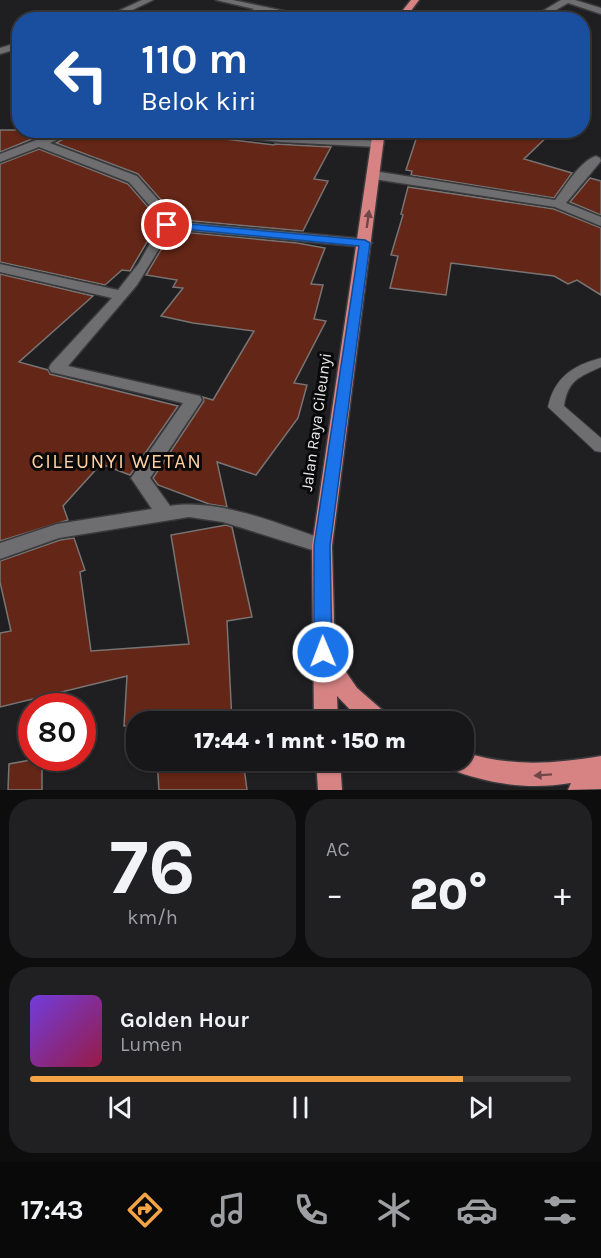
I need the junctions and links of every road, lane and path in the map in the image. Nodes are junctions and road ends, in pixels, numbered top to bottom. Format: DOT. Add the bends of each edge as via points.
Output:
graph roads {
  1 [pos="149,0"];
  2 [pos="220,0"];
  3 [pos="415,0"];
  4 [pos="567,0"];
  5 [pos="234,1"];
  6 [pos="263,8"];
  7 [pos="601,11"];
  8 [pos="121,12"];
  9 [pos="256,12"];
  10 [pos="283,12"];
  11 [pos="405,12"];
  12 [pos="546,12"];
  13 [pos="48,138"];
  14 [pos="271,138"];
  15 [pos="330,138"];
  16 [pos="379,138"];
  17 [pos="36,142"];
  18 [pos="0,158"];
  19 [pos="596,160"];
  20 [pos="374,175"];
  21 [pos="558,204"];
  22 [pos="601,222"];
  23 [pos="167,225"];
  24 [pos="365,243"];
  25 [pos="0,268"];
  26 [pos="120,295"];
  27 [pos="601,362"];
  28 [pos="601,447"];
  29 [pos="164,512"];
  30 [pos="322,546"];
  31 [pos="0,551"];
  32 [pos="323,652"];
  33 [pos="326,711"];
  34 [pos="366,711"];
  35 [pos="474,767"];
  36 [pos="601,767"];
  37 [pos="329,771"];
  38 [pos="601,775"];
  39 [pos="330,790"];
  40 [pos="580,790"];
  1 -- 8 [label="street"];
  2 -- 5 [label="street"];
  3 -- 11 [label="highway"];
  4 -- 7 [label="street"];
  4 -- 12 [label="street"];
  5 -- 6 [label="street"];
  6 -- 9 [label="street"];
  6 -- 10 [label="street"];
  13 -- 17 [label="street"];
  14 -- 15 [label="street"];
  16 -- 20 [label="highway, Jalan Raya Cileunyi"];
  17 -- 18 [label="street"];
  17 -- 23 [label="street" via="133,179"];
  19 -- 21 [label="street"];
  20 -- 21 [label="street"];
  24 -- 20 [label="highway, Jalan Raya Cileunyi, one-way"];
  21 -- 22 [label="street"];
  23 -- 24 [label="street"];
  23 -- 26 [label="street" via="159,244"];
  24 -- 30 [label="highway, Jalan Raya Cileunyi"];
  25 -- 26 [label="street"];
  26 -- 29 [label="street" via="57,368 194,400 140,478"];
  27 -- 28 [label="lane" via="568,377 558,390 556,407"];
  29 -- 30 [label="street" via="224,514"];
  29 -- 31 [label="street" via="57,531"];
  30 -- 32 [label="highway, Jalan Raya Cileunyi"];
  32 -- 33 [label="highway, Jalan Raya Cileunyi"];
  32 -- 34 [label="highway" via="336,681"];
  36 -- 35 [label="highway, one-way" via="521,777"];
  37 -- 39 [label="highway"];
  38 -- 40 [label="highway"];
}
